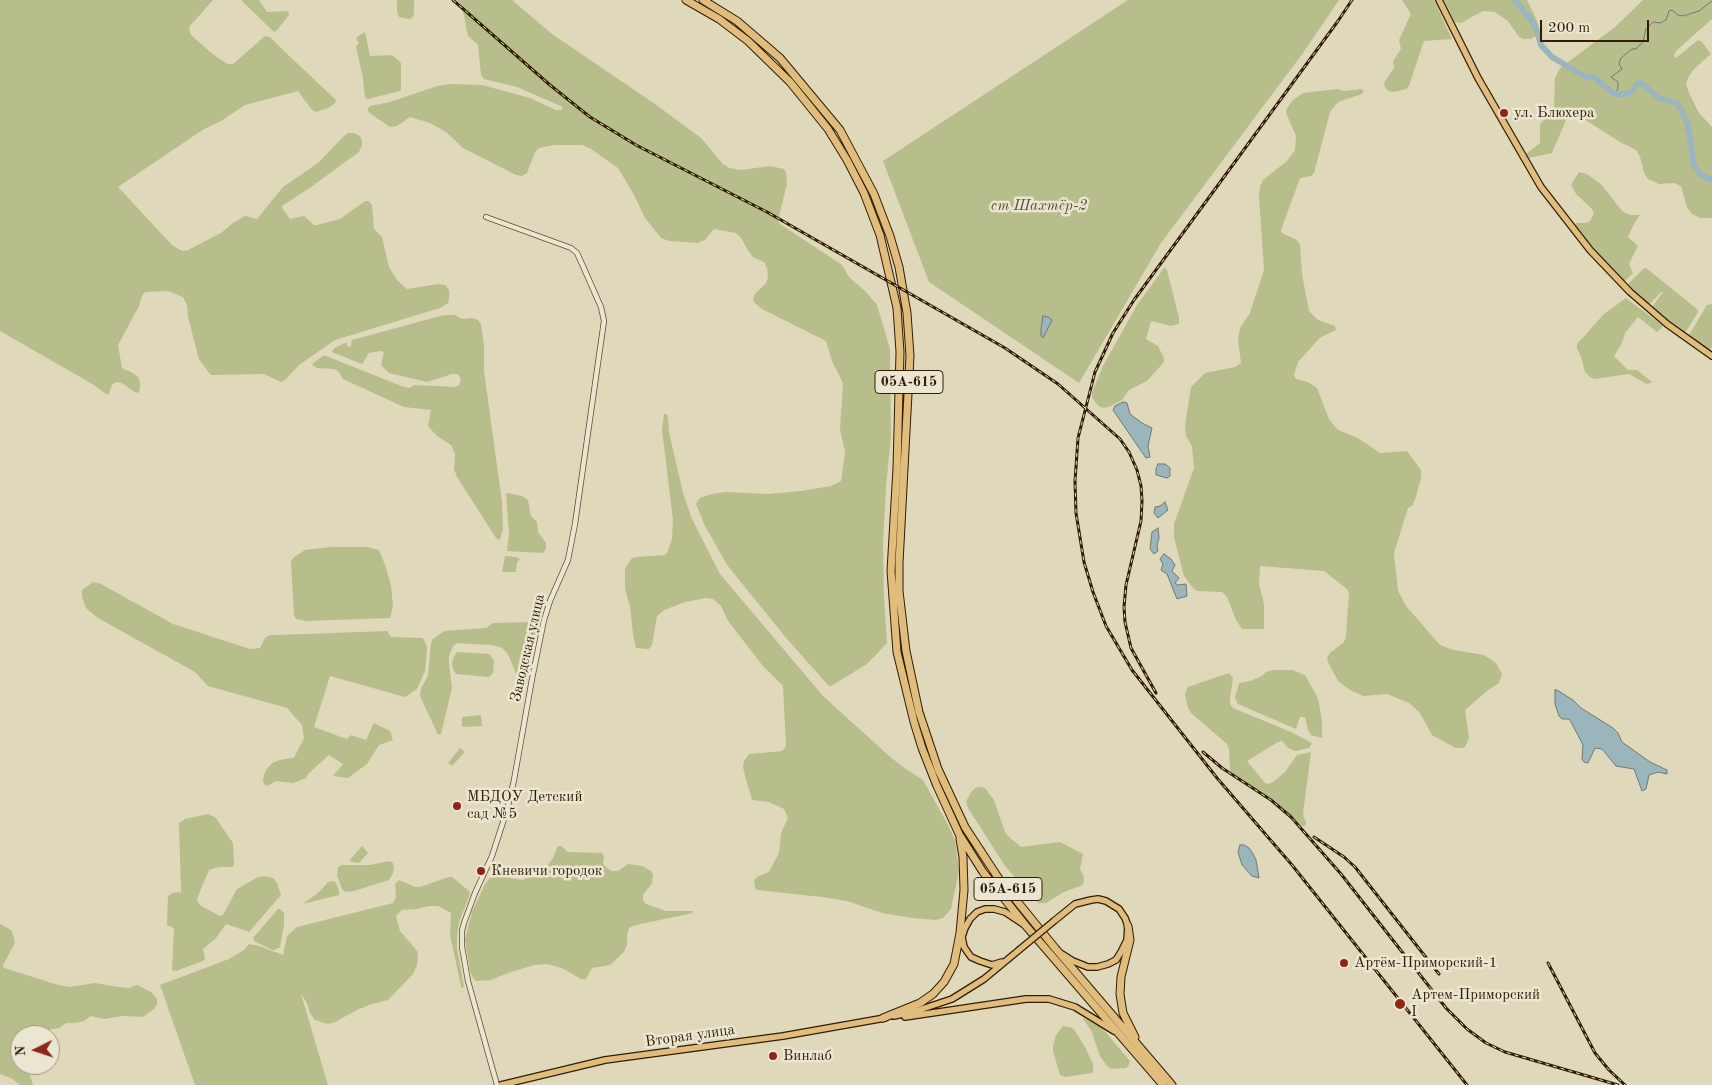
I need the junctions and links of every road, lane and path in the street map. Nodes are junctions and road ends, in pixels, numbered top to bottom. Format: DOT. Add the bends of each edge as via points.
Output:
graph roads {
  1 [pos="686,0"];
  2 [pos="703,0"];
  3 [pos="1439,0"];
  4 [pos="486,217"];
  5 [pos="1712,356"];
  6 [pos="959,834"];
  7 [pos="1026,926"];
  8 [pos="1128,926"];
  9 [pos="1055,948"];
  10 [pos="1004,962"];
  11 [pos="883,1018"];
  12 [pos="1117,1033"];
  13 [pos="1139,1047"];
  14 [pos="499,1085"];
  15 [pos="1163,1085"];
  16 [pos="1172,1085"];
  1 -- 6 [label="highway, 05А-615" via="748,41 790,82 828,129 847,160 880,235 897,308 900,352 891,571 897,652 922,748"];
  2 -- 9 [label="highway, 05А-615" via="737,21 780,58 840,130 874,194 890,236 907,313 910,356 899,591 906,651 920,712 938,769 965,827 1000,879"];
  3 -- 5 [label="main road" via="1478,78 1546,194 1590,250 1630,292"];
  4 -- 14 [label="street, Заводская улица" via="571,248 582,264 604,321 576,524 568,560 545,616 507,810 462,931 468,981"];
  6 -- 7 [label="highway, 05А-615" via="983,872"];
  6 -- 11 [label="highway" via="964,890 954,964 933,994 908,1009"];
  7 -- 10 [label="main road" via="1005,912 994,909 977,912 970,919 962,937 971,957 992,964"];
  7 -- 12 [label="highway, 05А-615"];
  8 -- 9 [label="main road" via="1127,940 1121,952 1108,964 1088,967"];
  8 -- 10 [label="main road, bridge" via="1119,909 1106,901 1083,901"];
  8 -- 13 [label="highway" via="1130,940 1121,978 1120,1000"];
  9 -- 13 [label="highway, 05А-615"];
  10 -- 11 [label="main road" via="952,999"];
  11 -- 12 [label="main road" via="1026,999 1049,999 1075,1007"];
  11 -- 14 [label="main road, Вторая улица" via="783,1036 605,1060"];
  12 -- 15 [label="highway, 05А-615"];
  13 -- 16 [label="highway, 05А-615"];
}
